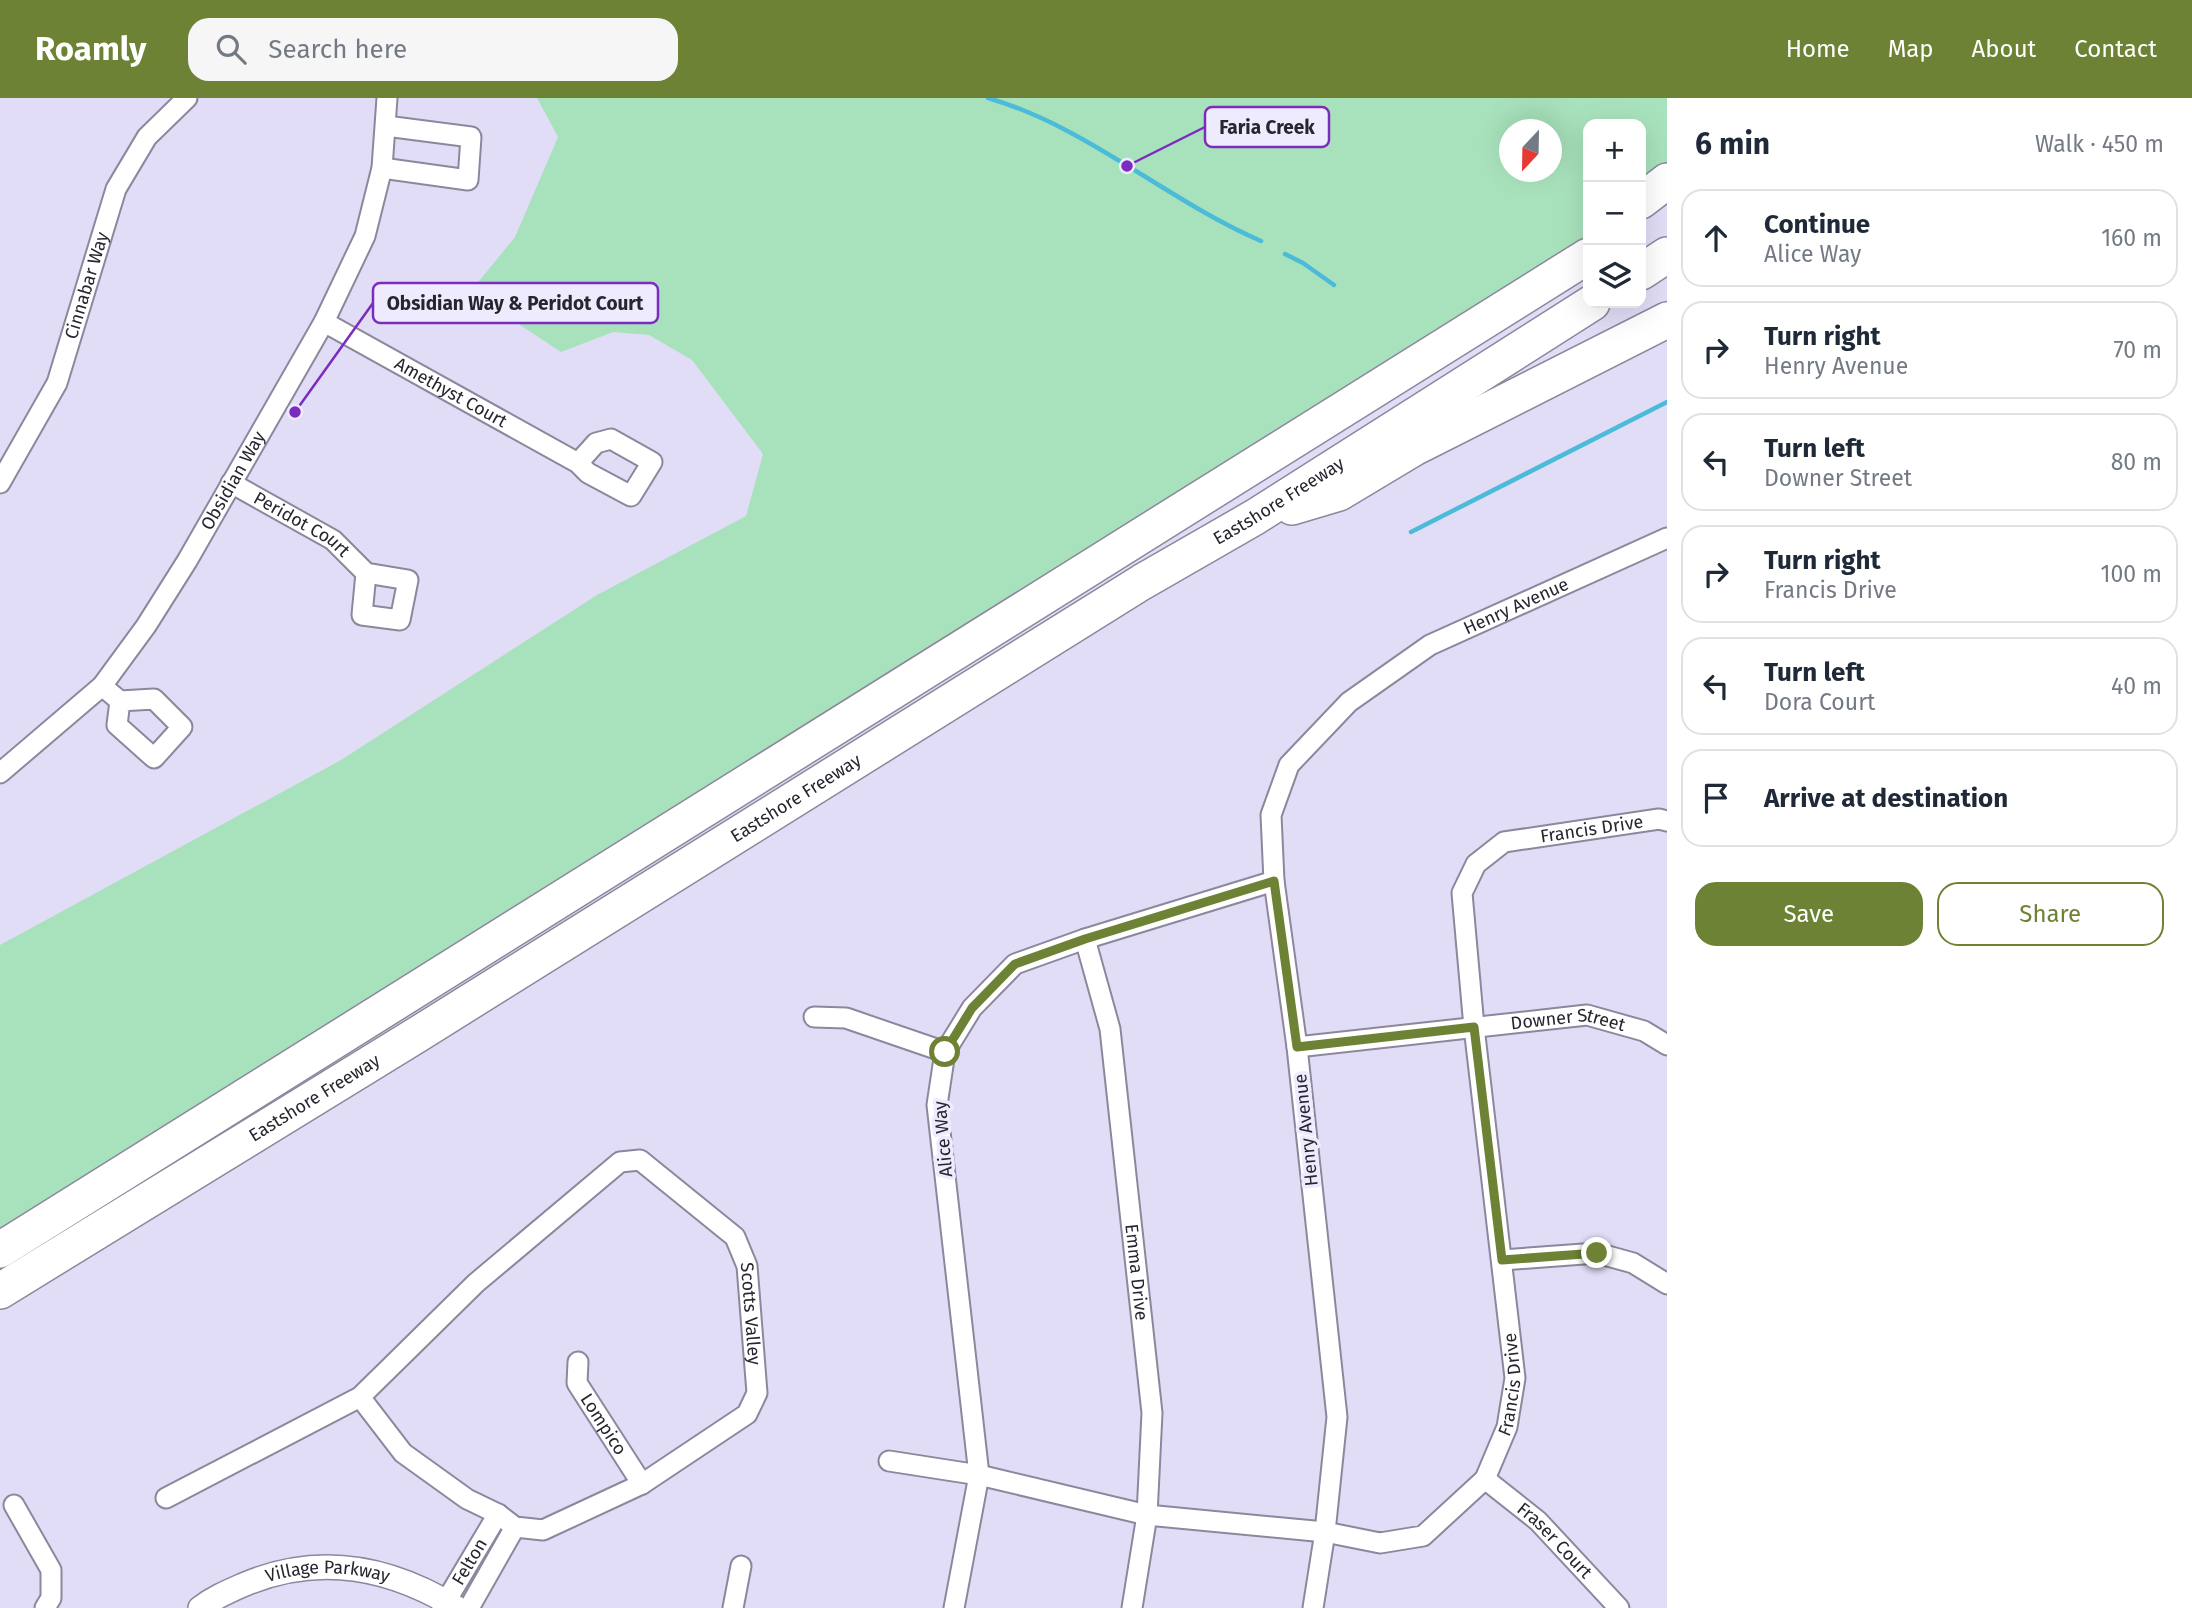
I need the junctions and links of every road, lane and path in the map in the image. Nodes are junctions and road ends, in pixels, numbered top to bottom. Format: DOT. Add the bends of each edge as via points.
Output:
graph roads {
  1 [pos="187,98"];
  2 [pos="387,98"];
  3 [pos="386,127"];
  4 [pos="382,168"];
  5 [pos="1667,181"];
  6 [pos="1646,197"];
  7 [pos="1667,206"];
  8 [pos="1646,220"];
  9 [pos="1583,245"];
  10 [pos="1667,255"];
  11 [pos="1583,259"];
  12 [pos="1646,269"];
  13 [pos="1584,308"];
  14 [pos="1667,320"];
  15 [pos="324,322"];
  16 [pos="1472,329"];
  17 [pos="578,463"];
  18 [pos="0,483"];
  19 [pos="231,483"];
  20 [pos="1255,517"];
  21 [pos="1667,538"];
  22 [pos="366,573"];
  23 [pos="102,686"];
  24 [pos="120,701"];
  25 [pos="0,773"];
  26 [pos="1667,821"];
  27 [pos="1274,881"];
  28 [pos="1085,939"];
  29 [pos="814,1017"];
  30 [pos="1474,1027"];
  31 [pos="1667,1045"];
  32 [pos="1297,1047"];
  33 [pos="945,1052"];
  34 [pos="0,1250"];
  35 [pos="1502,1260"];
  36 [pos="1667,1284"];
  37 [pos="0,1290"];
  38 [pos="578,1362"];
  39 [pos="360,1397"];
  40 [pos="889,1461"];
  41 [pos="979,1475"];
  42 [pos="1485,1479"];
  43 [pos="642,1484"];
  44 [pos="166,1498"];
  45 [pos="14,1505"];
  46 [pos="498,1514"];
  47 [pos="1147,1515"];
  48 [pos="515,1527"];
  49 [pos="1325,1532"];
  50 [pos="741,1566"];
  51 [pos="448,1606"];
  52 [pos="45,1608"];
  53 [pos="200,1608"];
  54 [pos="226,1608"];
  55 [pos="423,1608"];
  56 [pos="469,1608"];
  57 [pos="733,1608"];
  58 [pos="954,1608"];
  59 [pos="1132,1608"];
  60 [pos="1313,1608"];
  61 [pos="1619,1608"];
  1 -- 18 [label="street, Cinnabar Way" via="147,137 116,189 57,383"];
  2 -- 3 [label="street, Obsidian Way"];
  3 -- 4 [label="street, Obsidian Way"];
  3 -- 4 [label="street" via="471,137 468,180"];
  4 -- 15 [label="street, Obsidian Way" via="365,236"];
  5 -- 6 [label="highway"];
  7 -- 8 [label="highway"];
  9 -- 16 [label="highway"];
  10 -- 12 [label="highway"];
  11 -- 16 [label="highway"];
  13 -- 20 [label="highway, Eastshore Freeway"];
  14 -- 20 [label="highway" via="1414,448 1339,493"];
  15 -- 17 [label="street, Amethyst Court"];
  15 -- 19 [label="street, Obsidian Way"];
  16 -- 34 [label="highway"];
  19 -- 22 [label="street, Peridot Court" via="333,540"];
  19 -- 23 [label="street, Obsidian Way" via="146,626"];
  20 -- 37 [label="highway, Eastshore Freeway" via="1142,582"];
  21 -- 27 [label="street, Henry Avenue" via="1430,645 1349,702 1289,765 1271,815"];
  23 -- 24 [label="street"];
  23 -- 25 [label="street, Obsidian Way"];
  26 -- 30 [label="street, Francis Drive" via="1504,842 1476,864 1462,892"];
  27 -- 28 [label="street, Alice Way"];
  27 -- 32 [label="street, Henry Avenue"];
  28 -- 33 [label="street, Alice Way" via="1015,964 972,1008"];
  28 -- 47 [label="street, Emma Drive" via="1110,1029 1151,1399"];
  29 -- 33 [label="street" via="846,1018"];
  30 -- 31 [label="street, Downer Street" via="1587,1015 1644,1031"];
  30 -- 32 [label="street, Downer Street"];
  30 -- 35 [label="street, Francis Drive"];
  32 -- 49 [label="street, Henry Avenue" via="1337,1417"];
  33 -- 41 [label="street, Alice Way" via="937,1105"];
  35 -- 36 [label="street" via="1597,1253 1633,1263"];
  35 -- 42 [label="street, Francis Drive" via="1516,1378 1507,1427"];
  38 -- 43 [label="street, Lompico" via="577,1383"];
  39 -- 43 [label="street, Scotts Valley" via="486,1274 620,1162 640,1160 736,1237 747,1266 757,1393 747,1414"];
  39 -- 44 [label="street, Scotts Valley"];
  39 -- 46 [label="street" via="403,1453 467,1499"];
  40 -- 41 [label="street, Francis Drive"];
  41 -- 47 [label="street, Francis Drive"];
  41 -- 58 [label="street, Alice Way"];
  42 -- 49 [label="street, Francis Drive" via="1423,1536 1380,1543"];
  42 -- 61 [label="street, Fraser Court" via="1538,1521"];
  43 -- 48 [label="street, Scotts Valley" via="543,1530"];
  45 -- 52 [label="street" via="51,1570 51,1598"];
  46 -- 48 [label="street"];
  46 -- 51 [label="street, Felton"];
  47 -- 49 [label="street, Francis Drive"];
  47 -- 59 [label="street, Emma Drive"];
  48 -- 56 [label="street, Felton"];
  49 -- 60 [label="street, Henry Avenue"];
  50 -- 57 [label="street"];
  51 -- 53 [label="street, Village Parkway" via="408,1583 366,1570 312,1566 264,1576"];
  54 -- 55 [label="street, Village Parkway" via="268,1590 313,1580 363,1584 403,1596"];
}
